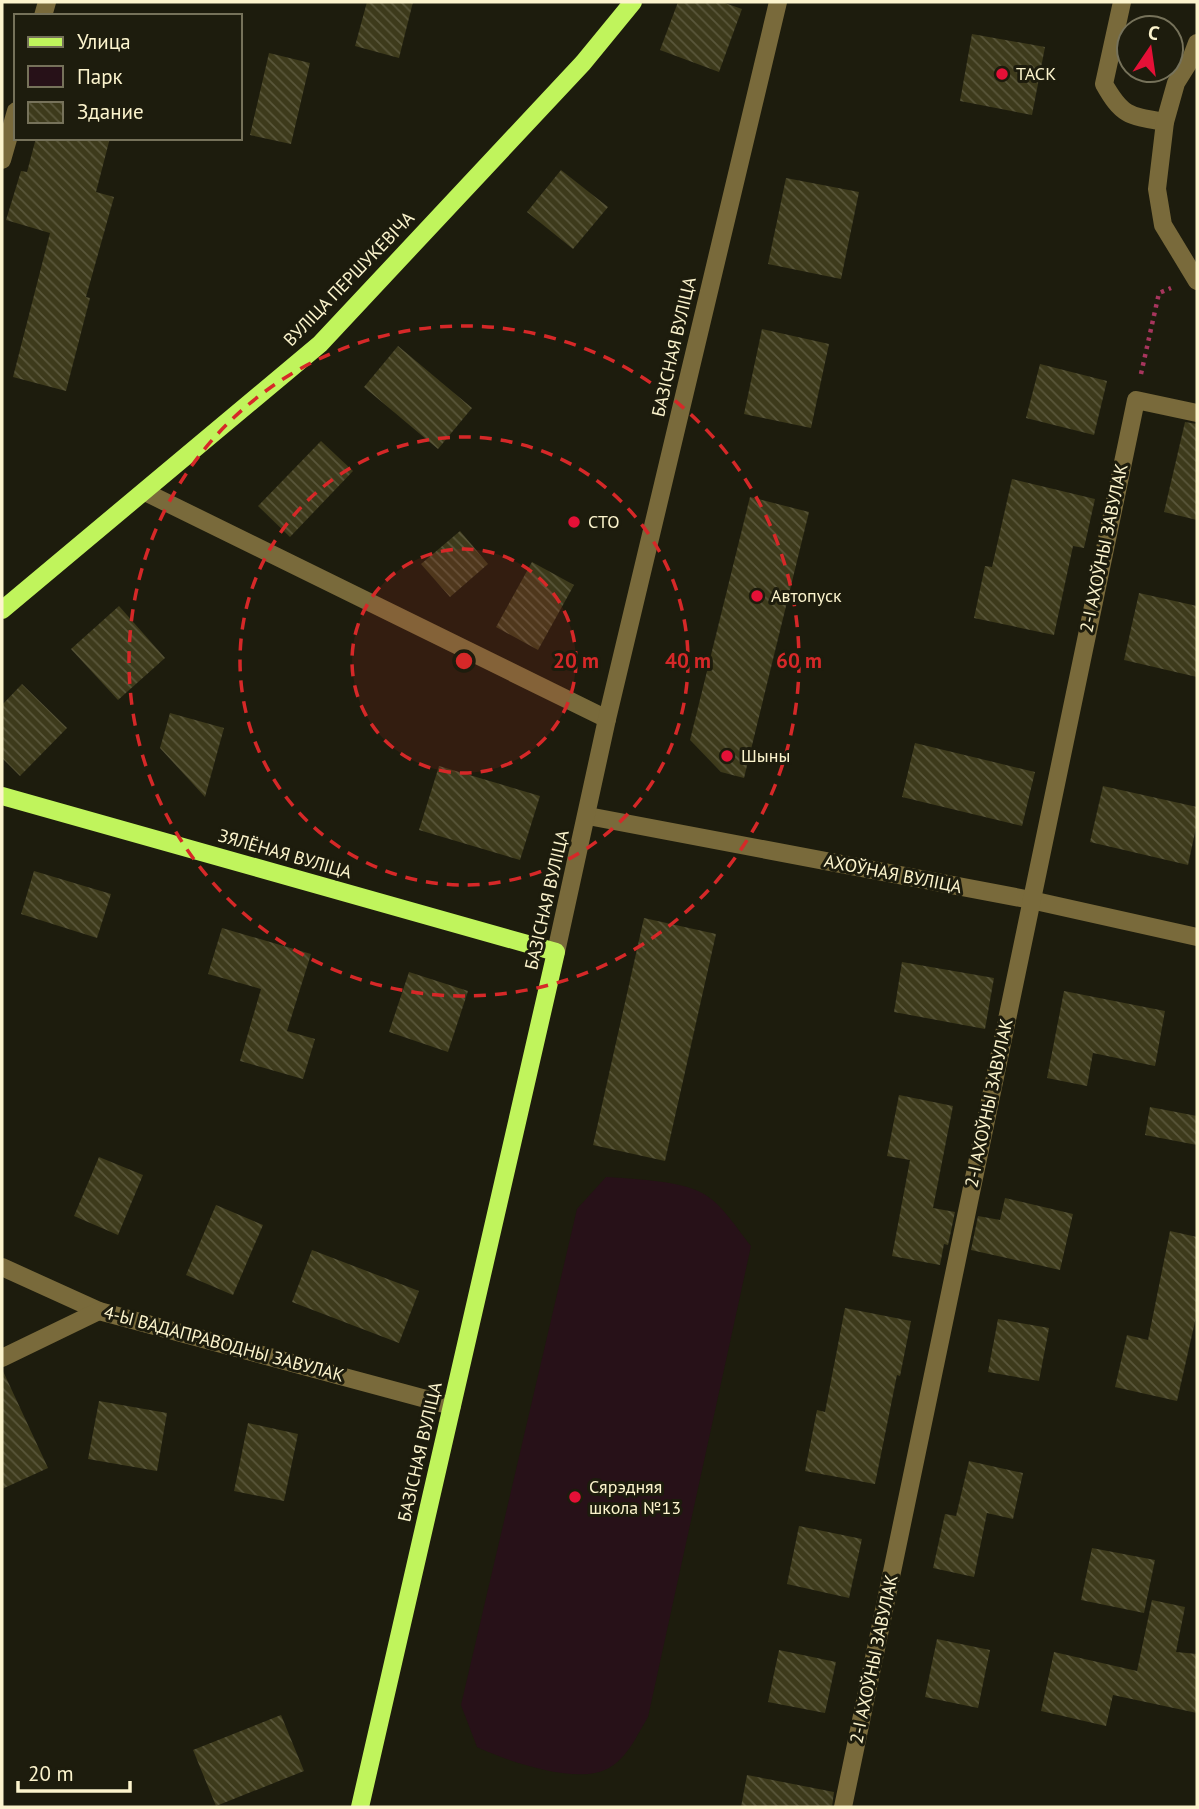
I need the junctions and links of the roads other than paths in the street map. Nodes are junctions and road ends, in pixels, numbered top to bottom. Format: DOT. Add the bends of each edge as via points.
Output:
graph roads {
  1 [pos="633,2"];
  2 [pos="778,2"];
  3 [pos="1118,3"];
  4 [pos="1197,43"];
  5 [pos="14,118"];
  6 [pos="1165,122"];
  7 [pos="2,160"];
  8 [pos="1196,280"];
  9 [pos="1197,413"];
  10 [pos="145,492"];
  11 [pos="2,610"];
  12 [pos="607,719"];
  13 [pos="2,796"];
  14 [pos="588,816"];
  15 [pos="1031,900"];
  16 [pos="1197,937"];
  17 [pos="556,952"];
  18 [pos="2,1267"];
  19 [pos="99,1311"];
  20 [pos="2,1358"];
  21 [pos="452,1406"];
  22 [pos="359,1807"];
  23 [pos="843,1807"];
  1 -- 10 [label="main road, ВУЛІЦА ПЕРШУКЕВІЧА" via="583,63 320,344"];
  2 -- 12 [label="street, БАЗІСНАЯ ВУЛІЦА"];
  3 -- 6 [label="street" via="1104,84 1116,106 1133,116"];
  4 -- 6 [label="street" via="1176,83"];
  5 -- 7 [label="street"];
  6 -- 8 [label="street" via="1157,189 1163,225"];
  9 -- 15 [label="street, 2-І АХОЎНЫ ЗАВУЛАК" via="1136,400"];
  10 -- 11 [label="main road, ВУЛІЦА ПЕРШУКЕВІЧА"];
  10 -- 12 [label="street"];
  12 -- 14 [label="street, БАЗІСНАЯ ВУЛІЦА"];
  13 -- 17 [label="main road, ЗЯЛЁНАЯ ВУЛІЦА"];
  14 -- 15 [label="street, АХОЎНАЯ ВУЛІЦА"];
  14 -- 17 [label="street, БАЗІСНАЯ ВУЛІЦА"];
  15 -- 16 [label="street, АХОЎНАЯ ВУЛІЦА"];
  15 -- 23 [label="street, 2-І АХОЎНЫ ЗАВУЛАК"];
  17 -- 21 [label="main road, БАЗІСНАЯ ВУЛІЦА"];
  18 -- 19 [label="street, 4-Ы ВАДАПРАВОДНЫ ЗАВУЛАК"];
  19 -- 20 [label="street"];
  19 -- 21 [label="street, 4-Ы ВАДАПРАВОДНЫ ЗАВУЛАК"];
  21 -- 22 [label="main road, БАЗІСНАЯ ВУЛІЦА"];
}
